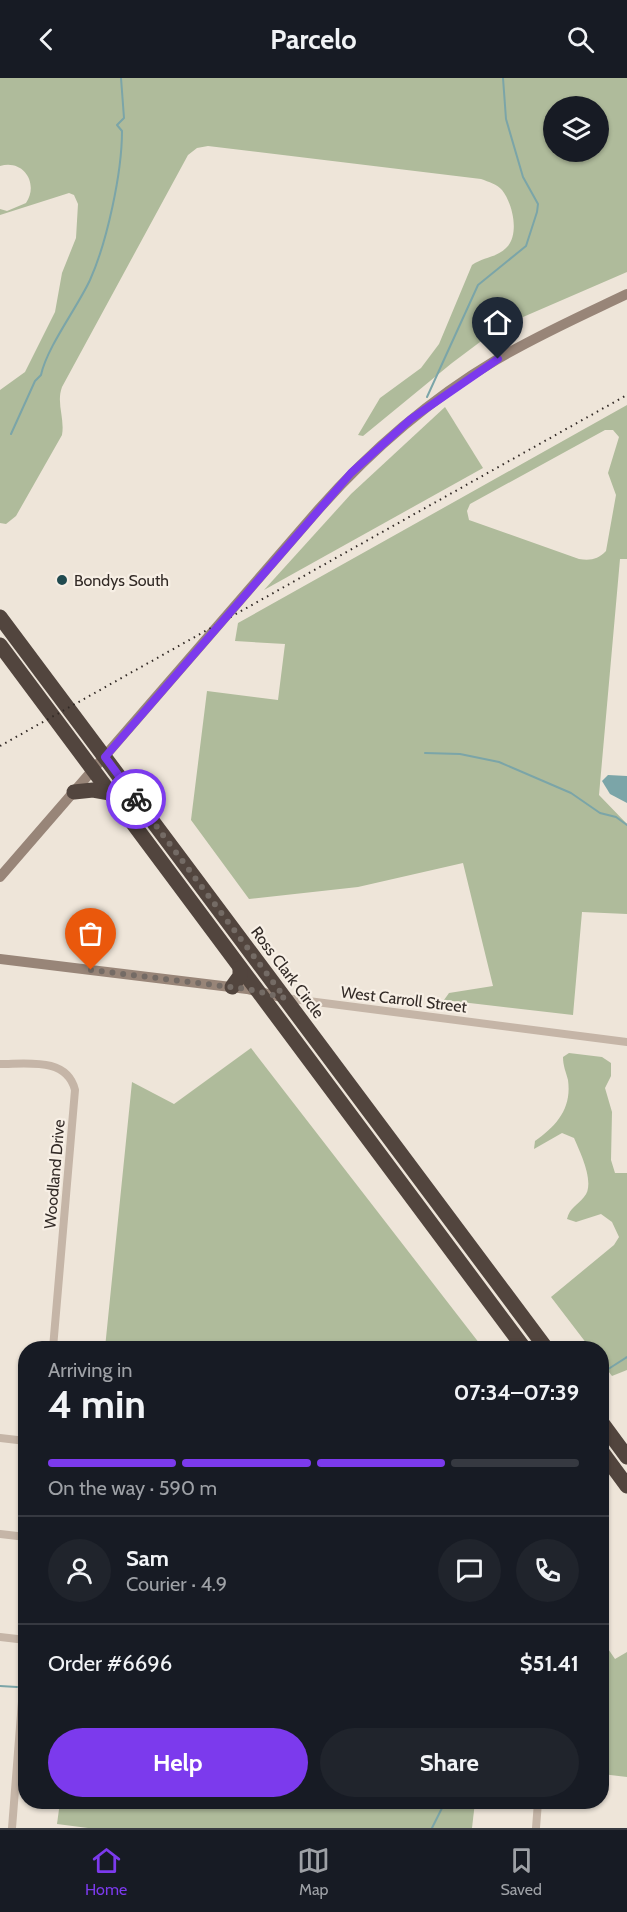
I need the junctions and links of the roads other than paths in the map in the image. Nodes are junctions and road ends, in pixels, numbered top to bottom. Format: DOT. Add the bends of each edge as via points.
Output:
graph roads {
  1 [pos="627,294"];
  2 [pos="0,617"];
  3 [pos="0,645"];
  4 [pos="105,757"];
  5 [pos="93,770"];
  6 [pos="74,792"];
  7 [pos="110,793"];
  8 [pos="156,826"];
  9 [pos="142,836"];
  10 [pos="0,877"];
  11 [pos="221,912"];
  12 [pos="207,923"];
  13 [pos="0,958"];
  14 [pos="240,968"];
  15 [pos="232,987"];
  16 [pos="258,992"];
  17 [pos="285,998"];
  18 [pos="627,1042"];
  19 [pos="0,1064"];
  20 [pos="457,1229"];
  21 [pos="444,1240"];
  22 [pos="54,1341"];
  23 [pos="515,1341"];
  24 [pos="521,1341"];
  25 [pos="536,1341"];
  26 [pos="541,1341"];
  27 [pos="609,1433"];
  28 [pos="0,1438"];
  29 [pos="18,1441"];
  30 [pos="627,1457"];
  31 [pos="609,1462"];
  32 [pos="627,1486"];
  33 [pos="0,1534"];
  34 [pos="18,1536"];
  35 [pos="0,1637"];
  36 [pos="18,1639"];
  37 [pos="18,1738"];
  38 [pos="537,1809"];
  39 [pos="12,1828"];
  40 [pos="536,1828"];
  1 -- 4 [label="street" via="498,359 447,392 387,440 333,493"];
  2 -- 4 [label="highway, Ross Clark Circle"];
  3 -- 5 [label="highway"];
  4 -- 5 [label="street"];
  4 -- 8 [label="highway, Ross Clark Circle"];
  5 -- 6 [label="street"];
  5 -- 7 [label="highway"];
  6 -- 7 [label="highway"];
  6 -- 10 [label="street"];
  7 -- 9 [label="highway"];
  8 -- 9 [label="highway"];
  8 -- 11 [label="highway, Ross Clark Circle"];
  9 -- 12 [label="highway"];
  11 -- 12 [label="highway"];
  11 -- 17 [label="highway, Ross Clark Circle"];
  12 -- 14 [label="highway"];
  13 -- 15 [label="street, West Carroll Street"];
  14 -- 15 [label="highway" via="240,976"];
  14 -- 16 [label="highway"];
  15 -- 16 [label="street, West Carroll Street"];
  16 -- 17 [label="street, West Carroll Street"];
  16 -- 21 [label="highway"];
  17 -- 18 [label="street, West Carroll Street"];
  17 -- 20 [label="highway, Ross Clark Circle"];
  19 -- 22 [label="street, Woodland Drive" via="53,1066 70,1077 75,1090"];
  20 -- 21 [label="highway"];
  20 -- 26 [label="highway, Ross Clark Circle"];
  21 -- 23 [label="highway"];
  24 -- 25 [label="highway" via="524,1336"];
  27 -- 30 [label="highway"];
  28 -- 29 [label="street"];
  31 -- 32 [label="highway"];
  33 -- 34 [label="street"];
  35 -- 36 [label="street"];
  37 -- 39 [label="street"];
  38 -- 40 [label="street"];
}
